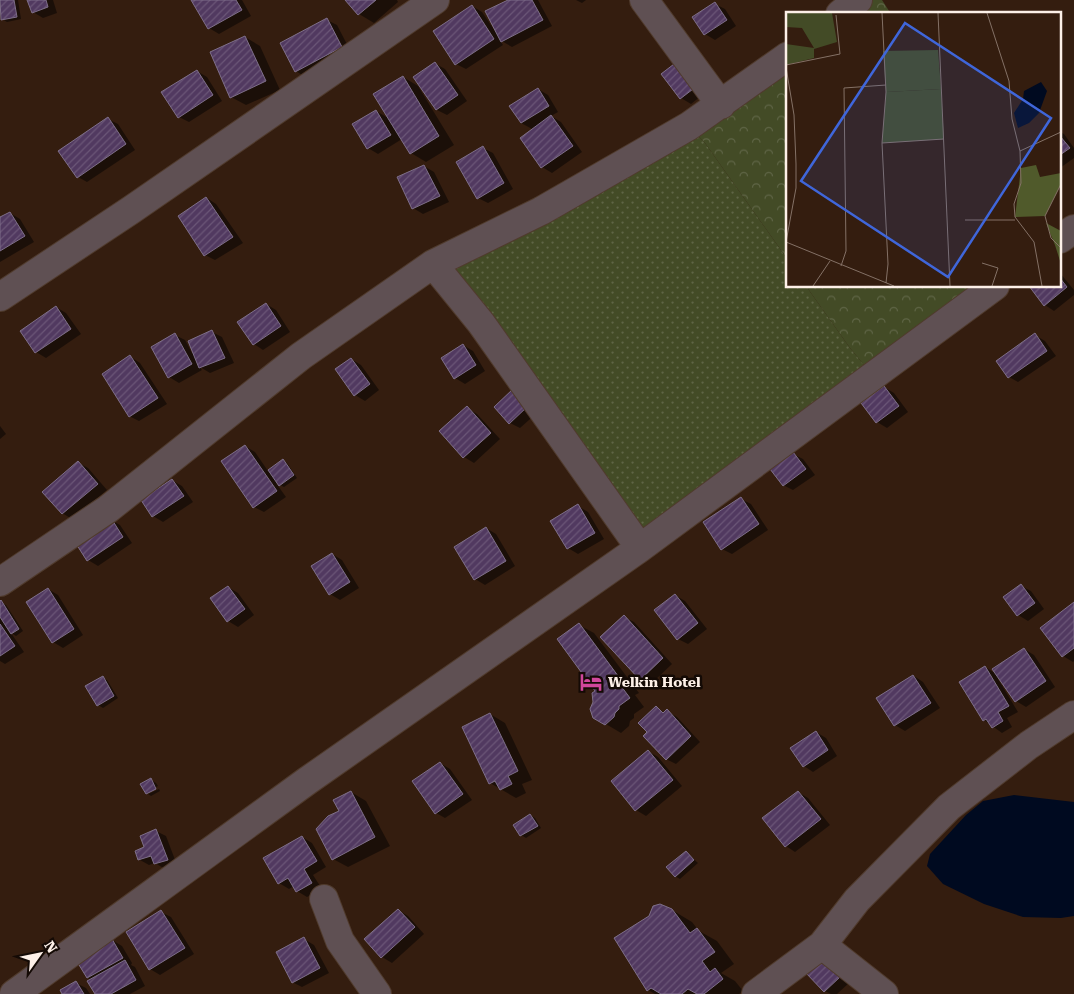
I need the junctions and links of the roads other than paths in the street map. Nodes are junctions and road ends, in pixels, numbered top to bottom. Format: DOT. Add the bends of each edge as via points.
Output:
graph roads {
  1 [pos="435,0"];
  2 [pos="644,0"];
  3 [pos="858,0"];
  4 [pos="843,12"];
  5 [pos="786,57"];
  6 [pos="721,105"];
  7 [pos="1074,229"];
  8 [pos="1062,238"];
  9 [pos="433,264"];
  10 [pos="992,288"];
  11 [pos="0,297"];
  12 [pos="640,548"];
  13 [pos="0,582"];
  14 [pos="1074,715"];
  15 [pos="324,899"];
  16 [pos="822,944"];
  17 [pos="14,994"];
  18 [pos="377,994"];
  19 [pos="756,994"];
  20 [pos="884,994"];
  1 -- 11 [label="street" via="132,210"];
  2 -- 6 [label="street"];
  3 -- 4 [label="street"];
  5 -- 6 [label="street"];
  6 -- 9 [label="street" via="541,211"];
  7 -- 8 [label="street"];
  9 -- 12 [label="street" via="481,323"];
  9 -- 13 [label="street" via="301,356 108,509"];
  10 -- 12 [label="street"];
  12 -- 17 [label="street" via="306,781"];
  14 -- 16 [label="street" via="1029,745 949,807 857,900"];
  15 -- 18 [label="street" via="340,941"];
  16 -- 19 [label="street"];
  16 -- 20 [label="street"];
}
